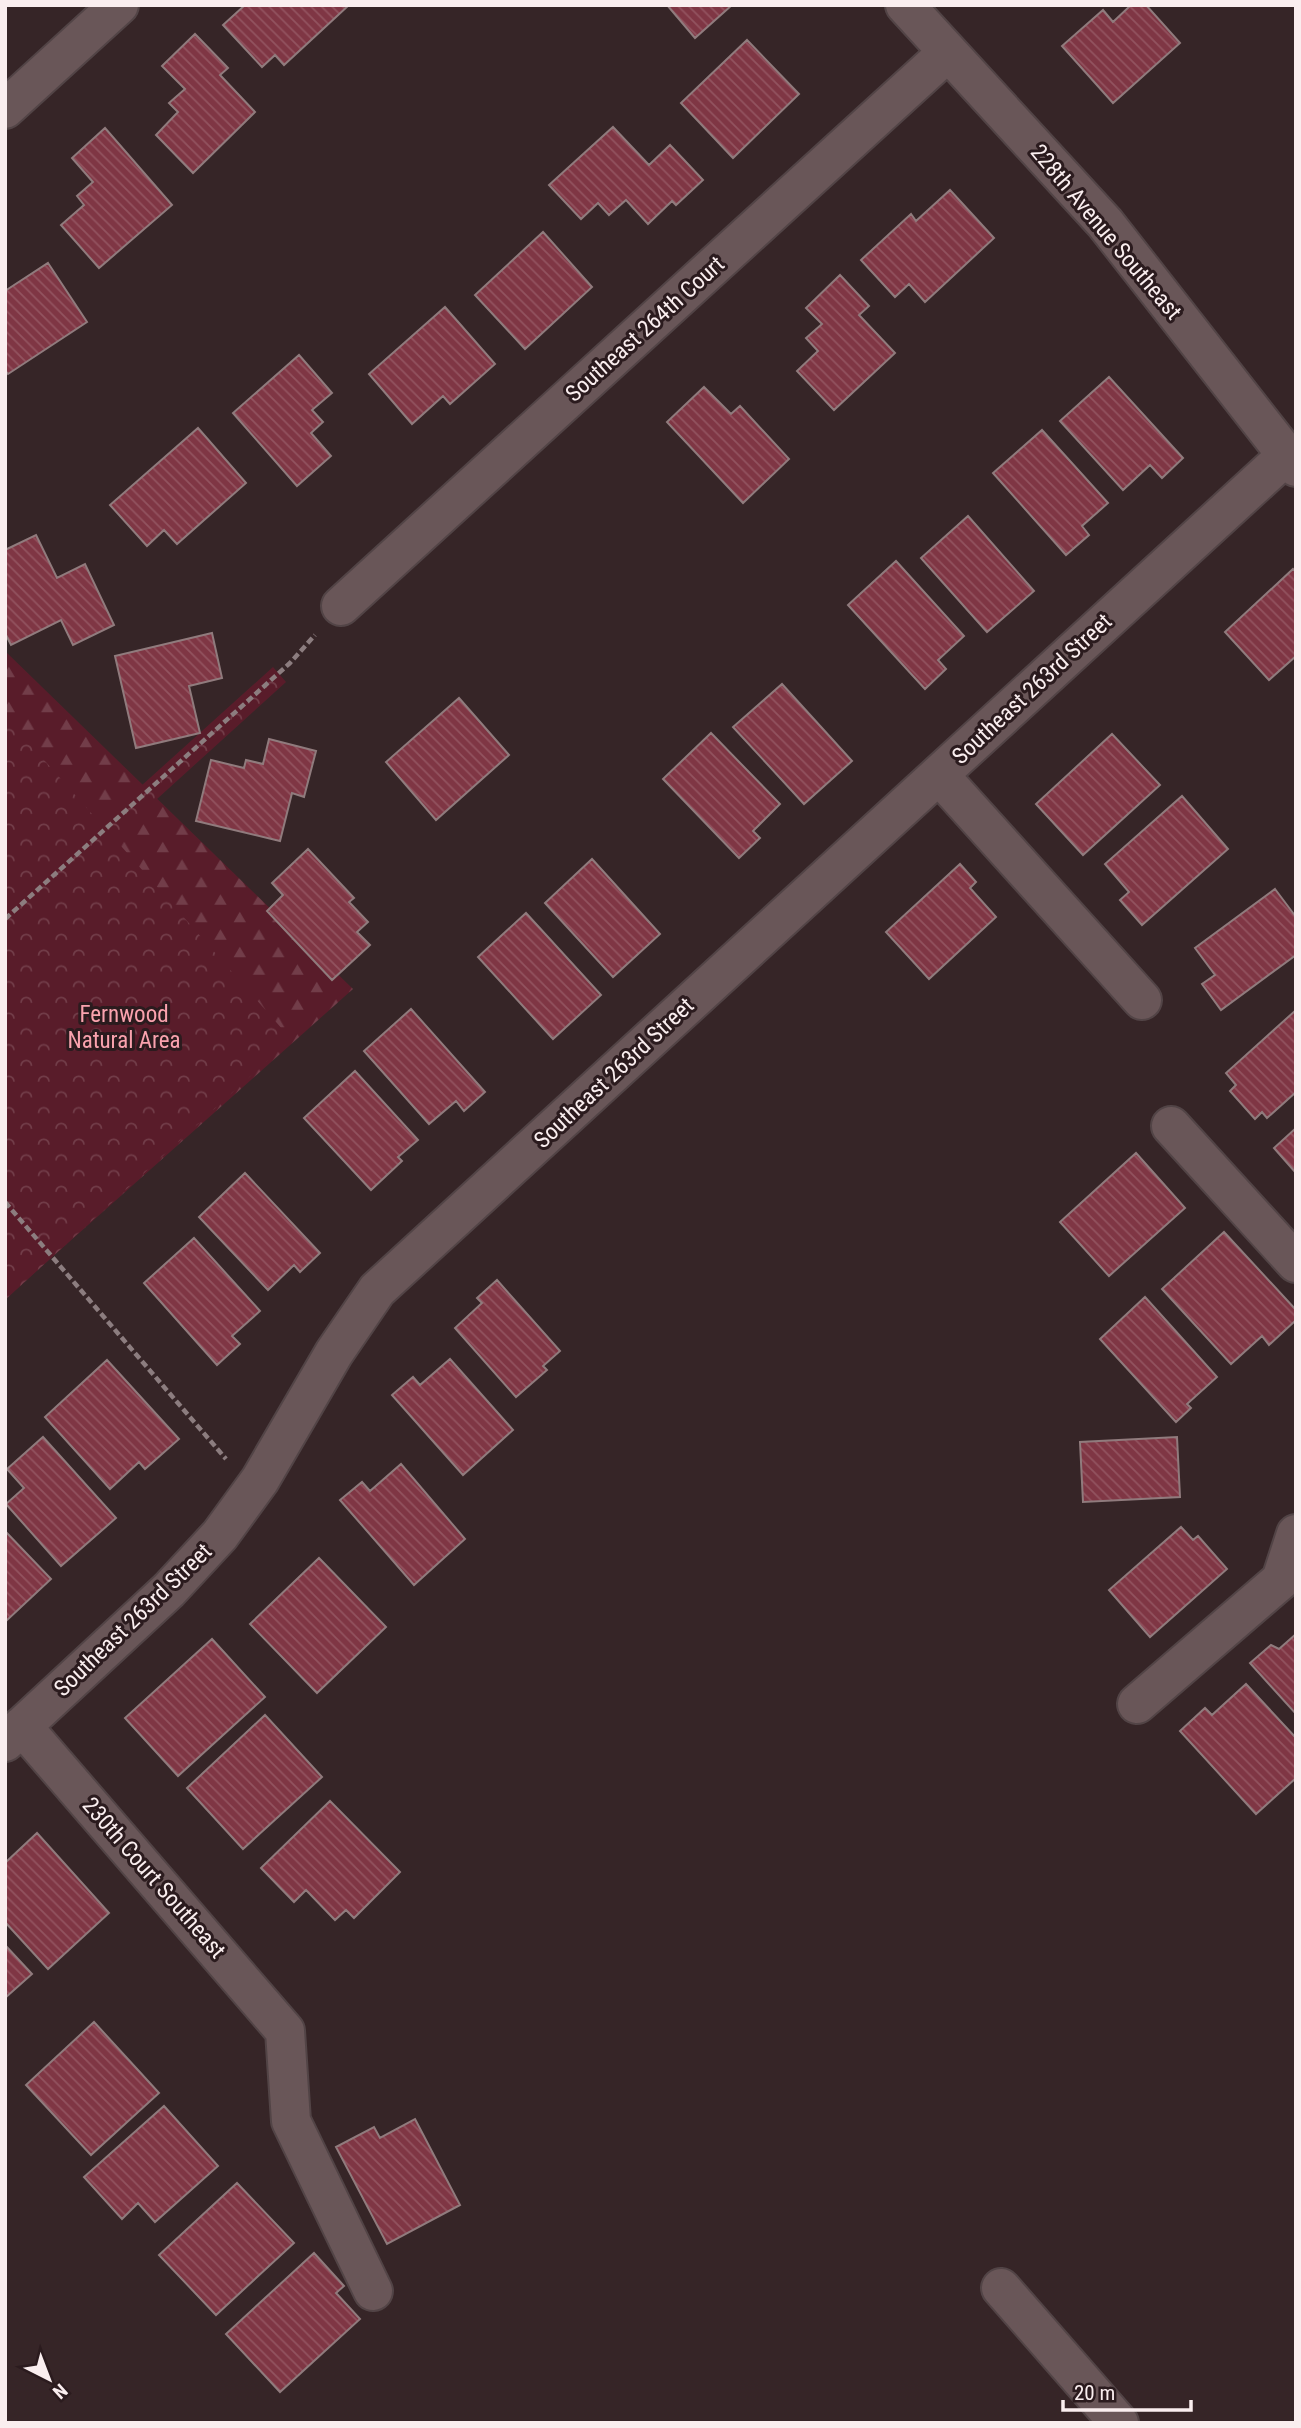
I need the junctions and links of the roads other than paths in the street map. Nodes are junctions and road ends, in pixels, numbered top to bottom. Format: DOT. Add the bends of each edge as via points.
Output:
graph roads {
  1 [pos="119,5"];
  2 [pos="905,5"];
  3 [pos="948,52"];
  4 [pos="5,109"];
  5 [pos="1291,462"];
  6 [pos="341,606"];
  7 [pos="939,775"];
  8 [pos="1142,1000"];
  9 [pos="1171,1126"];
  10 [pos="1296,1264"];
  11 [pos="1296,1534"];
  12 [pos="1137,1704"];
  13 [pos="14,1734"];
  14 [pos="1001,2288"];
  15 [pos="373,2291"];
  16 [pos="1118,2423"];
  1 -- 4 [label="street"];
  2 -- 3 [label="street, 228th Avenue Southeast"];
  3 -- 5 [label="street, 228th Avenue Southeast" via="1105,223"];
  3 -- 6 [label="street, Southeast 264th Court"];
  5 -- 7 [label="street, Southeast 263rd Street"];
  7 -- 8 [label="street"];
  7 -- 13 [label="street, Southeast 263rd Street" via="377,1290 253,1490 220,1535 169,1590"];
  9 -- 10 [label="street"];
  11 -- 12 [label="street" via="1281,1580"];
  13 -- 15 [label="street, 230th Court Southeast" via="285,2031 291,2121"];
  14 -- 16 [label="street"];
}
